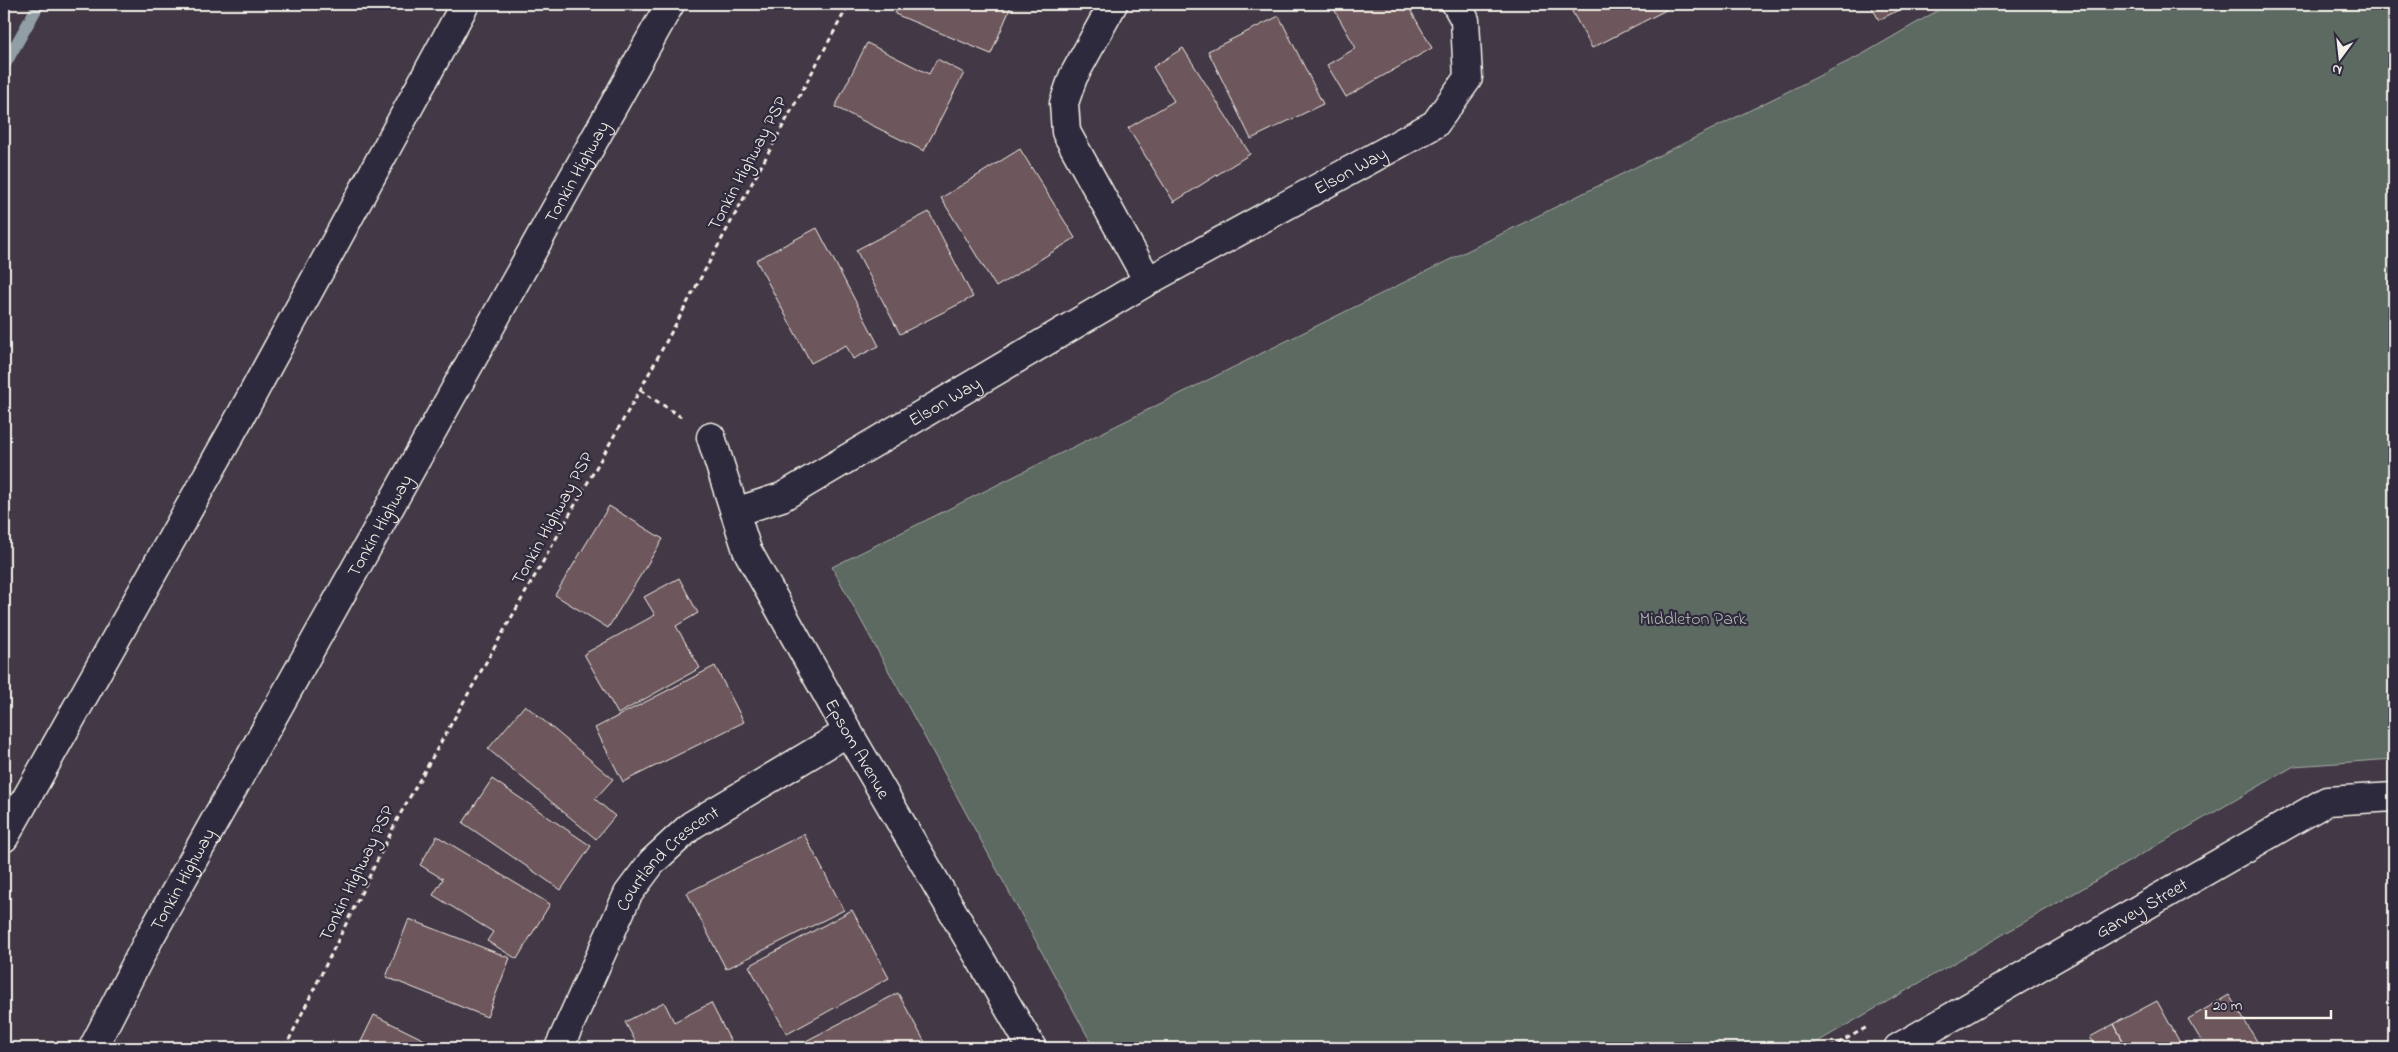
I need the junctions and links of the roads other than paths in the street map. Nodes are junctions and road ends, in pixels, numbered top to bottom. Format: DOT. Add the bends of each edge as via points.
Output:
graph roads {
  1 [pos="465,4"];
  2 [pos="670,4"];
  3 [pos="1114,4"];
  4 [pos="1456,4"];
  5 [pos="1148,281"];
  6 [pos="711,437"];
  7 [pos="735,512"];
  8 [pos="848,732"];
  9 [pos="2394,798"];
  10 [pos="4,838"];
  11 [pos="94,1048"];
  12 [pos="559,1048"];
  13 [pos="1032,1048"];
  14 [pos="1898,1048"];
  1 -- 10 [label="main road" via="239,419"];
  2 -- 11 [label="main road, Tonkin Highway" via="149,939"];
  3 -- 5 [label="main road" via="1073,77 1064,103 1066,132"];
  4 -- 5 [label="main road, Elson Way" via="1465,20 1468,78 1435,124"];
  5 -- 7 [label="main road, Elson Way" via="782,496"];
  6 -- 7 [label="main road, Epsom Avenue"];
  7 -- 8 [label="main road, Epsom Avenue" via="747,550"];
  8 -- 12 [label="main road, Courtland Crescent" via="692,825 652,862 628,894"];
  8 -- 13 [label="main road, Epsom Avenue"];
  9 -- 14 [label="main road, Garvey Street" via="2327,801"];
}
